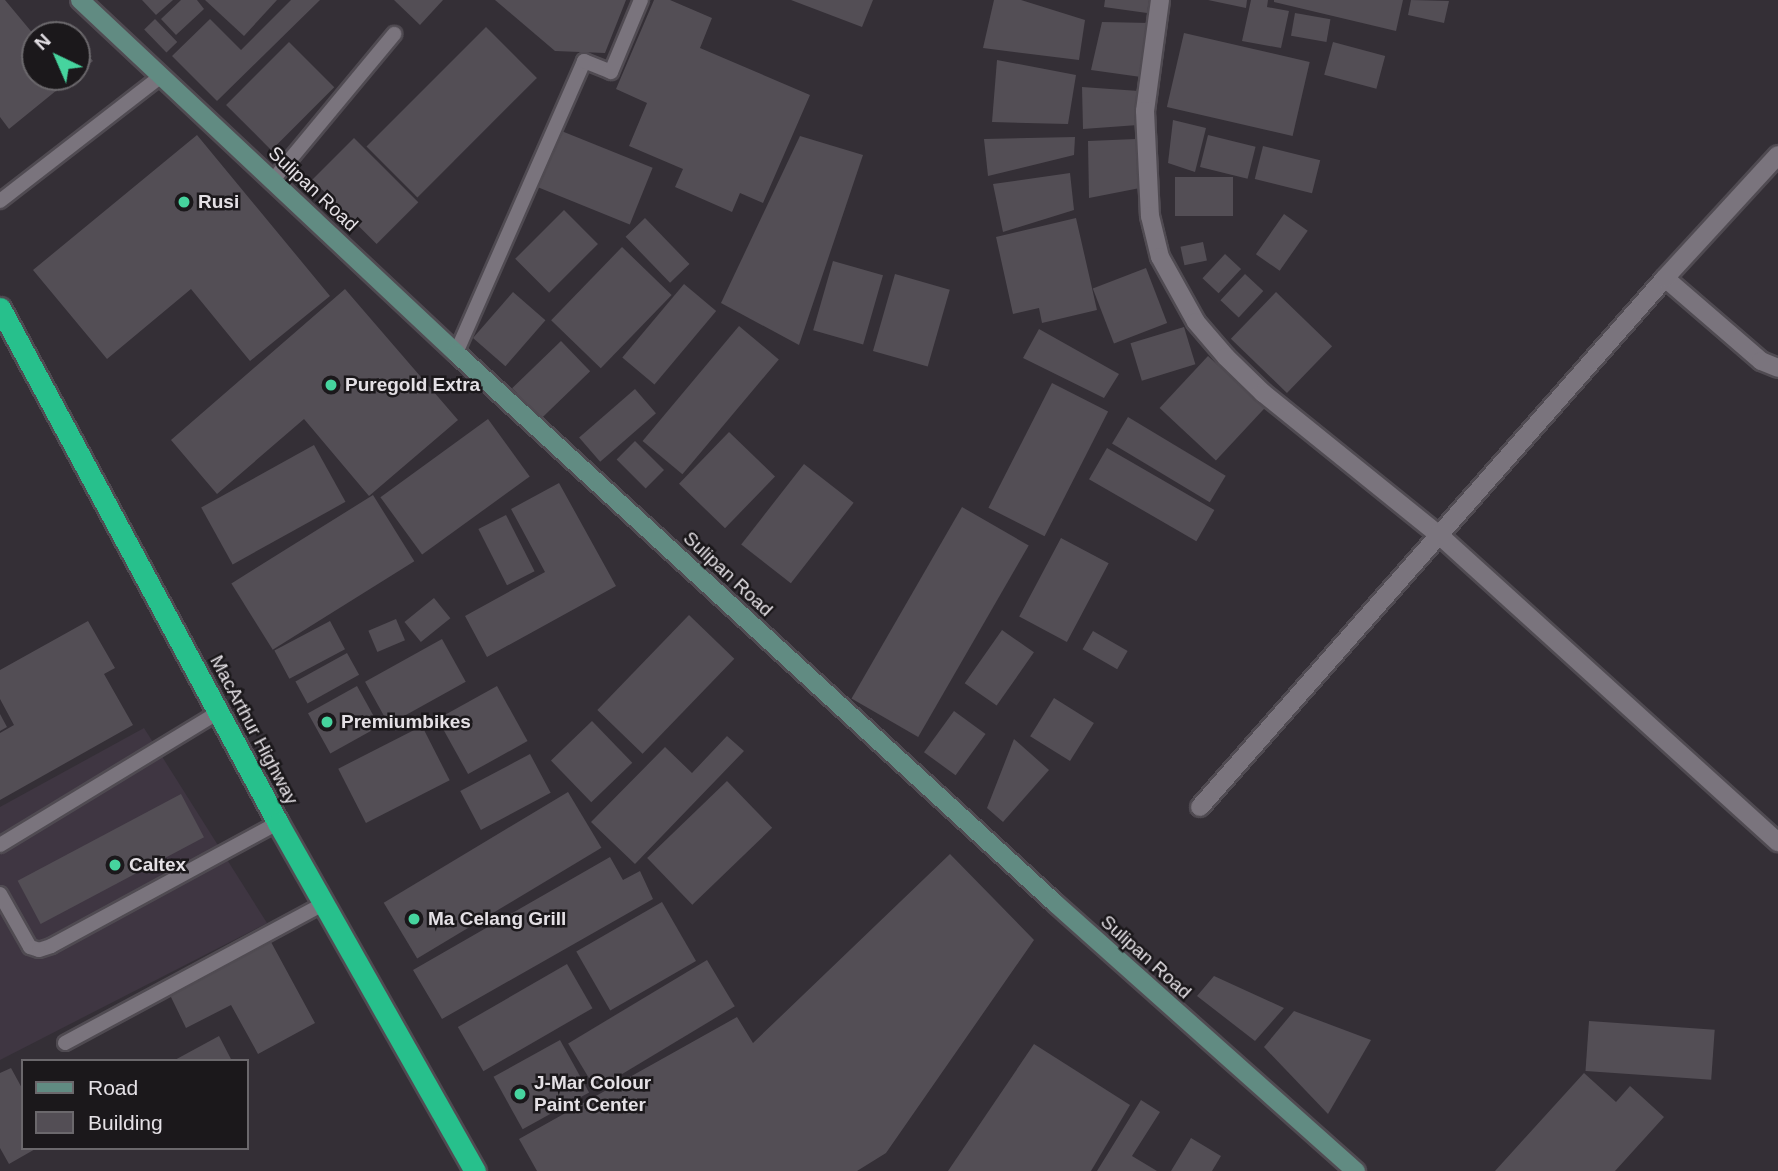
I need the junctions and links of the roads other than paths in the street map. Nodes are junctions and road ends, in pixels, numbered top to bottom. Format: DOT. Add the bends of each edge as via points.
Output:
graph roads {
  1 [pos="80,0"];
  2 [pos="641,0"];
  3 [pos="1160,0"];
  4 [pos="394,34"];
  5 [pos="161,76"];
  6 [pos="1778,155"];
  7 [pos="273,180"];
  8 [pos="0,201"];
  9 [pos="1665,278"];
  10 [pos="0,308"];
  11 [pos="456,353"];
  12 [pos="1778,368"];
  13 [pos="1438,534"];
  14 [pos="219,712"];
  15 [pos="1200,807"];
  16 [pos="278,823"];
  17 [pos="1778,842"];
  18 [pos="0,845"];
  19 [pos="0,894"];
  20 [pos="325,903"];
  21 [pos="65,1043"];
  22 [pos="475,1171"];
  23 [pos="1356,1171"];
  1 -- 5 [label="street, Sulipan Road"];
  2 -- 11 [label="lane" via="611,72 584,61"];
  3 -- 13 [label="street" via="1146,99 1145,168 1160,257 1177,291 1226,357 1263,393"];
  4 -- 7 [label="lane"];
  5 -- 7 [label="street, Sulipan Road"];
  5 -- 8 [label="lane"];
  6 -- 9 [label="street"];
  7 -- 11 [label="street, Sulipan Road"];
  9 -- 12 [label="street" via="1761,361"];
  9 -- 13 [label="street"];
  10 -- 14 [label="highway, MacArthur Highway"];
  11 -- 23 [label="street, Sulipan Road" via="1085,930"];
  13 -- 15 [label="street"];
  13 -- 17 [label="street"];
  14 -- 16 [label="highway, MacArthur Highway"];
  14 -- 18 [label="lane"];
  16 -- 19 [label="lane" via="39,950 30,947"];
  16 -- 20 [label="highway, MacArthur Highway"];
  20 -- 21 [label="lane"];
  20 -- 22 [label="highway, MacArthur Highway"];
}
